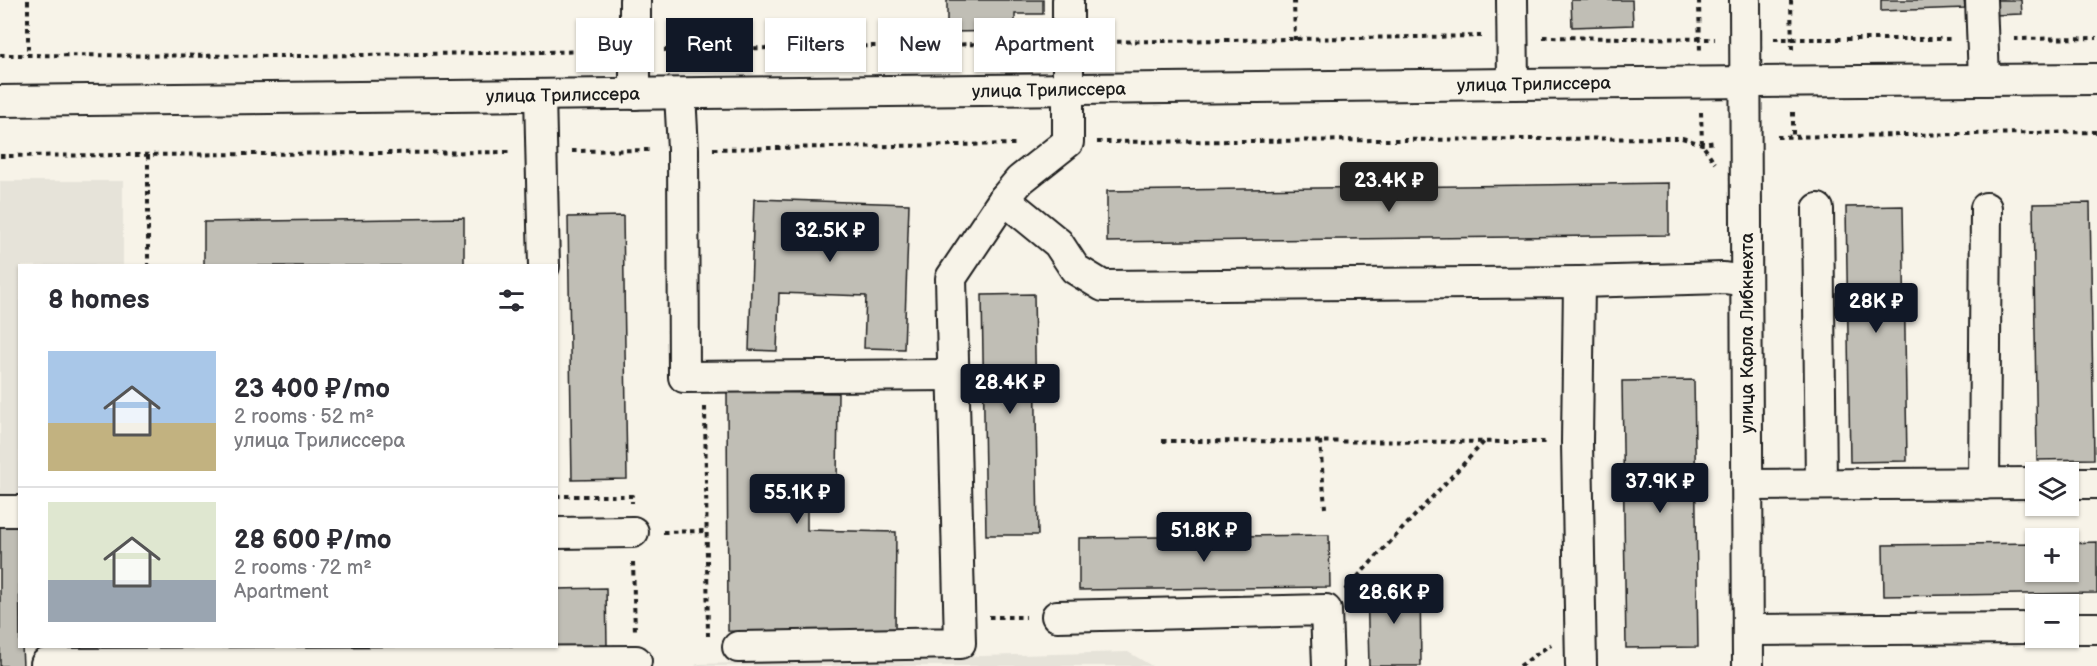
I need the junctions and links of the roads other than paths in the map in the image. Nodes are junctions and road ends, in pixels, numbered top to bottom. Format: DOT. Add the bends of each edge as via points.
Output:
graph roads {
  1 [pos="635,0"];
  2 [pos="1068,0"];
  3 [pos="1512,0"];
  4 [pos="1745,0"];
  5 [pos="1981,0"];
  6 [pos="2097,79"];
  7 [pos="1984,80"];
  8 [pos="1746,82"];
  9 [pos="1513,84"];
  10 [pos="1069,90"];
  11 [pos="635,94"];
  12 [pos="680,94"];
  13 [pos="540,95"];
  14 [pos="0,101"];
  15 [pos="1004,199"];
  16 [pos="1986,208"];
  17 [pos="1818,209"];
  18 [pos="544,264"];
  19 [pos="1746,280"];
  20 [pos="1579,282"];
  21 [pos="955,375"];
  22 [pos="2025,483"];
  23 [pos="2079,483"];
  24 [pos="2097,483"];
  25 [pos="1821,484"];
  26 [pos="1984,484"];
  27 [pos="1748,485"];
  28 [pos="0,511"];
  29 [pos="18,511"];
  30 [pos="633,532"];
  31 [pos="558,533"];
  32 [pos="1057,616"];
  33 [pos="2025,628"];
  34 [pos="2079,628"];
  35 [pos="2097,628"];
  36 [pos="1748,630"];
  37 [pos="738,647"];
  38 [pos="46,659"];
  39 [pos="636,661"];
  40 [pos="1328,666"];
  41 [pos="1581,666"];
  42 [pos="1748,666"];
  1 -- 11 [label="street"];
  2 -- 10 [label="street"];
  3 -- 9 [label="street"];
  4 -- 8 [label="street, улица Карла Либкнехта"];
  5 -- 7 [label="street"];
  6 -- 7 [label="street, улица Трилиссера"];
  7 -- 8 [label="street, улица Трилиссера"];
  8 -- 9 [label="street, улица Трилиссера"];
  8 -- 19 [label="street, улица Карла Либкнехта"];
  9 -- 10 [label="street, улица Трилиссера"];
  10 -- 12 [label="street, улица Трилиссера"];
  10 -- 15 [label="street" via="1068,142 1020,180"];
  11 -- 12 [label="street, улица Трилиссера"];
  11 -- 13 [label="street, улица Трилиссера"];
  12 -- 21 [label="street" via="684,377"];
  13 -- 14 [label="street, улица Трилиссера"];
  13 -- 18 [label="street"];
  15 -- 20 [label="street" via="1058,243 1075,269 1103,286"];
  15 -- 21 [label="street" via="951,278"];
  16 -- 26 [label="street"];
  17 -- 25 [label="street"];
  19 -- 20 [label="street"];
  19 -- 27 [label="street, улица Карла Либкнехта"];
  20 -- 41 [label="street"];
  21 -- 37 [label="street" via="960,639"];
  22 -- 26 [label="street"];
  23 -- 24 [label="street"];
  25 -- 26 [label="street"];
  25 -- 27 [label="street"];
  27 -- 36 [label="street, улица Карла Либкнехта"];
  28 -- 29 [label="street"];
  30 -- 31 [label="street"];
  32 -- 40 [label="street" via="1326,610"];
  33 -- 36 [label="street"];
  34 -- 35 [label="street"];
  36 -- 42 [label="street, улица Карла Либкнехта"];
  38 -- 39 [label="street"];
}
